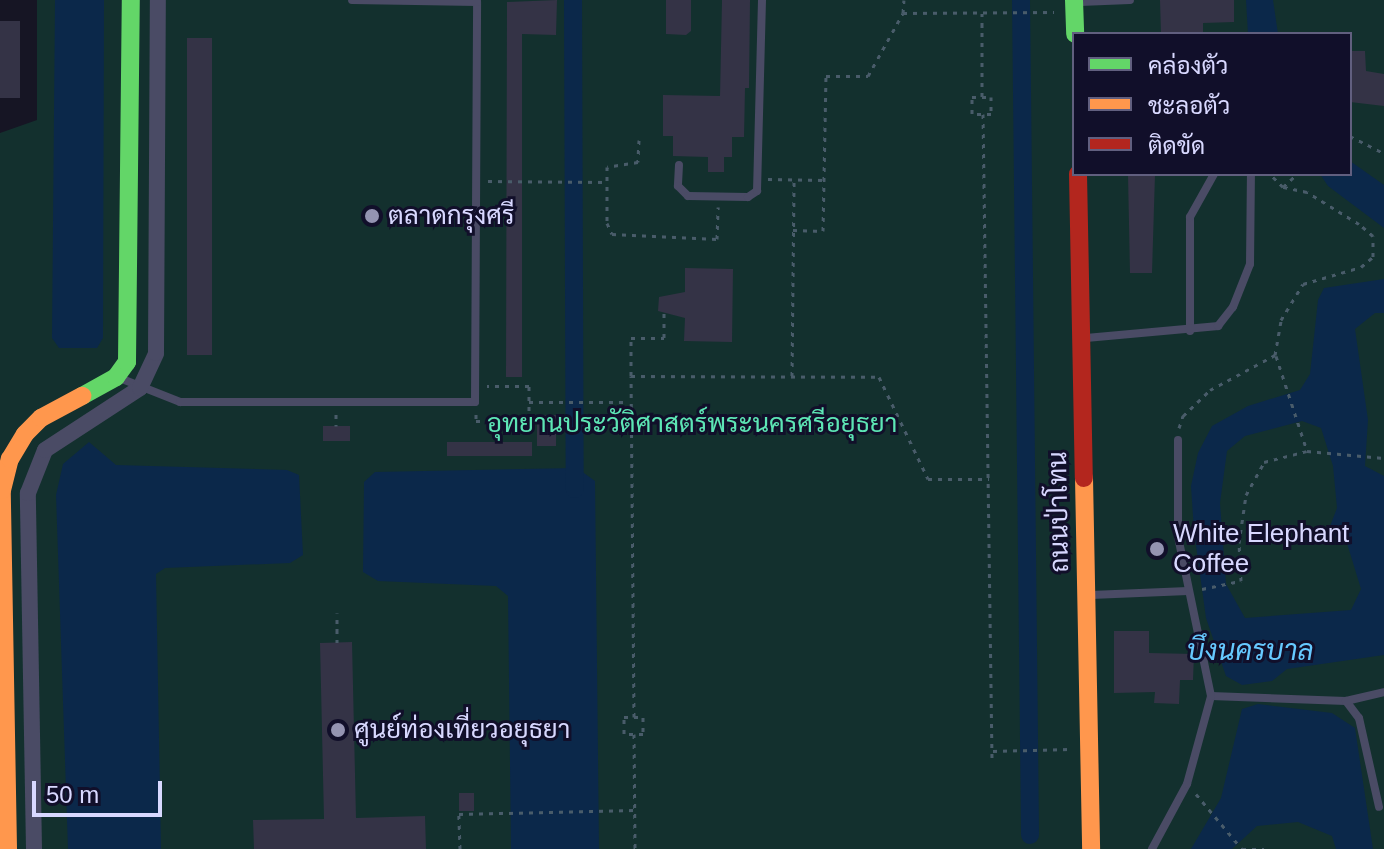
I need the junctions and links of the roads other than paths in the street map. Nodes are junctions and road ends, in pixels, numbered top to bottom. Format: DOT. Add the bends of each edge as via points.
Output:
graph roads {
  1 [pos="131,0"];
  2 [pos="158,0"];
  3 [pos="352,0"];
  4 [pos="762,0"];
  5 [pos="1130,0"];
  6 [pos="1074,1"];
  7 [pos="1075,32"];
  8 [pos="679,165"];
  9 [pos="1078,176"];
  10 [pos="1213,176"];
  11 [pos="1251,176"];
  12 [pos="1190,331"];
  13 [pos="1082,339"];
  14 [pos="116,377"];
  15 [pos="140,388"];
  16 [pos="1178,440"];
  17 [pos="1192,591"];
  18 [pos="1087,595"];
  19 [pos="1384,692"];
  20 [pos="1211,696"];
  21 [pos="1346,701"];
  22 [pos="1379,807"];
  23 [pos="8,849"];
  24 [pos="34,849"];
  25 [pos="1091,849"];
  26 [pos="1152,849"];
  1 -- 14 [label="street" via="130,347"];
  2 -- 15 [label="street" via="156,353"];
  3 -- 15 [label="lane" via="477,2 475,402 180,402"];
  4 -- 8 [label="lane" via="757,191 748,197 688,196 678,186"];
  5 -- 6 [label="lane"];
  6 -- 7 [label="street"];
  9 -- 13 [label="street, ถนนป่าโทน"];
  10 -- 12 [label="lane" via="1190,217"];
  11 -- 12 [label="lane" via="1250,264 1233,307 1218,326"];
  12 -- 13 [label="lane"];
  13 -- 18 [label="street, ถนนป่าโทน"];
  14 -- 15 [label="lane"];
  14 -- 23 [label="street" via="41,418 10,459 2,490"];
  15 -- 24 [label="street" via="57,439 34,469 28,493"];
  16 -- 17 [label="lane" via="1178,536"];
  17 -- 18 [label="lane"];
  17 -- 20 [label="lane"];
  18 -- 25 [label="street, ถนนป่าโทน"];
  19 -- 21 [label="lane"];
  20 -- 21 [label="lane"];
  20 -- 26 [label="lane" via="1187,784"];
  21 -- 22 [label="lane" via="1359,718"];
}
